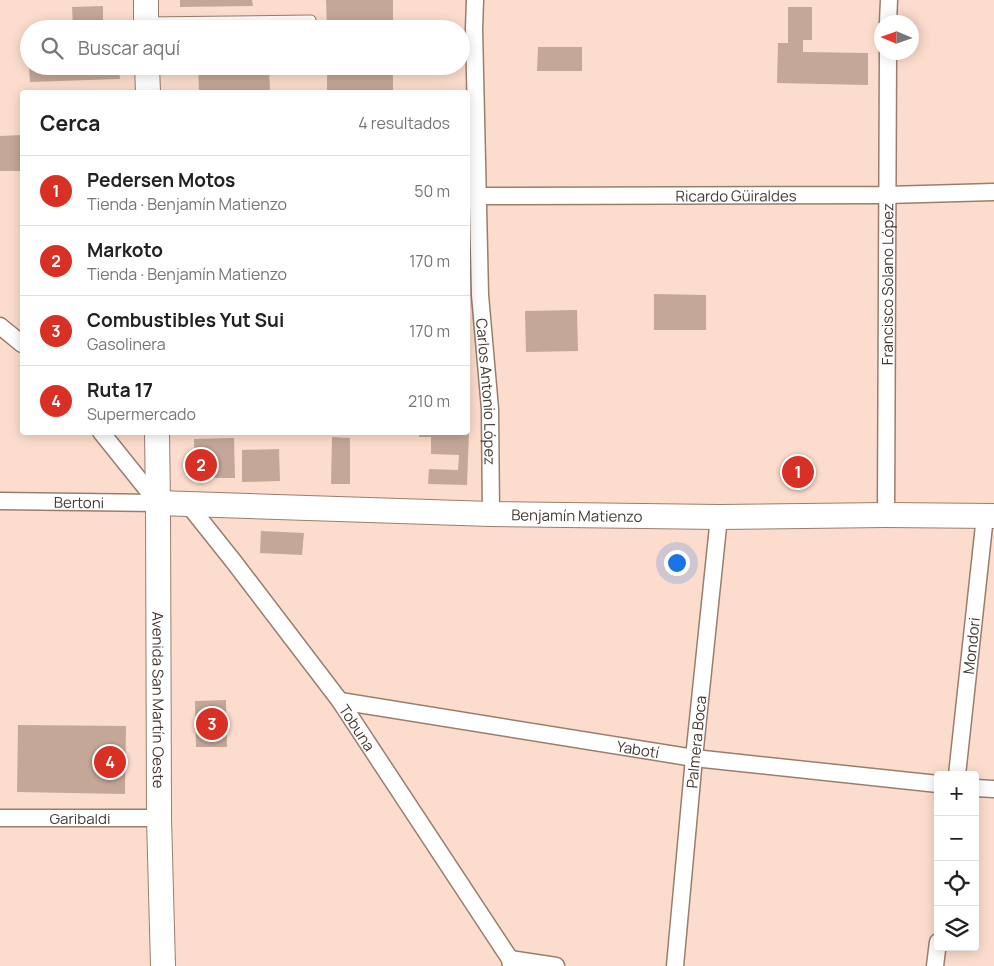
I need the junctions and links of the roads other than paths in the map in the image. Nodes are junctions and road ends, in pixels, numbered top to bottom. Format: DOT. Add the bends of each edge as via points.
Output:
graph roads {
  1 [pos="475,0"];
  2 [pos="889,0"];
  3 [pos="888,15"];
  4 [pos="146,17"];
  5 [pos="311,20"];
  6 [pos="888,60"];
  7 [pos="147,75"];
  8 [pos="148,90"];
  9 [pos="994,192"];
  10 [pos="887,194"];
  11 [pos="478,196"];
  12 [pos="0,326"];
  13 [pos="20,342"];
  14 [pos="103,435"];
  15 [pos="157,435"];
  16 [pos="0,501"];
  17 [pos="158,503"];
  18 [pos="187,503"];
  19 [pos="491,514"];
  20 [pos="886,515"];
  21 [pos="989,516"];
  22 [pos="719,517"];
  23 [pos="340,701"];
  24 [pos="694,758"];
  25 [pos="958,771"];
  26 [pos="934,784"];
  27 [pos="979,788"];
  28 [pos="994,790"];
  29 [pos="0,818"];
  30 [pos="159,818"];
  31 [pos="937,951"];
  32 [pos="511,963"];
  33 [pos="163,966"];
  34 [pos="556,966"];
  35 [pos="675,966"];
  36 [pos="935,966"];
  1 -- 11 [label="street, Carlos Antonio López"];
  2 -- 3 [label="street"];
  4 -- 5 [label="lane"];
  6 -- 10 [label="street, Francisco Solano López"];
  7 -- 8 [label="main road"];
  9 -- 10 [label="street, Ricardo Güiraldes"];
  10 -- 11 [label="street, Ricardo Güiraldes"];
  10 -- 20 [label="street, Francisco Solano López"];
  11 -- 19 [label="street, Carlos Antonio López" via="480,295 490,409"];
  12 -- 13 [label="street"];
  14 -- 17 [label="street"];
  15 -- 17 [label="main road, Avenida San Martín Oeste"];
  16 -- 17 [label="street, Bertoni"];
  17 -- 18 [label="main road, Benjamín Matienzo"];
  17 -- 30 [label="main road, Avenida San Martín Oeste"];
  18 -- 19 [label="main road, Benjamín Matienzo"];
  18 -- 23 [label="street, Tobuna"];
  19 -- 22 [label="main road, Benjamín Matienzo"];
  20 -- 21 [label="main road, Benjamín Matienzo"];
  20 -- 22 [label="main road, Benjamín Matienzo"];
  21 -- 25 [label="street, Mondori"];
  22 -- 24 [label="street, Palmera Boca"];
  23 -- 24 [label="street, Yabotí"];
  23 -- 32 [label="street, Tobuna"];
  24 -- 26 [label="street, Yabotí"];
  24 -- 35 [label="street, Palmera Boca"];
  27 -- 28 [label="street"];
  29 -- 30 [label="street, Garibaldi"];
  30 -- 33 [label="main road, Avenida San Martín Oeste"];
  31 -- 36 [label="street"];
  32 -- 34 [label="street"];
}
